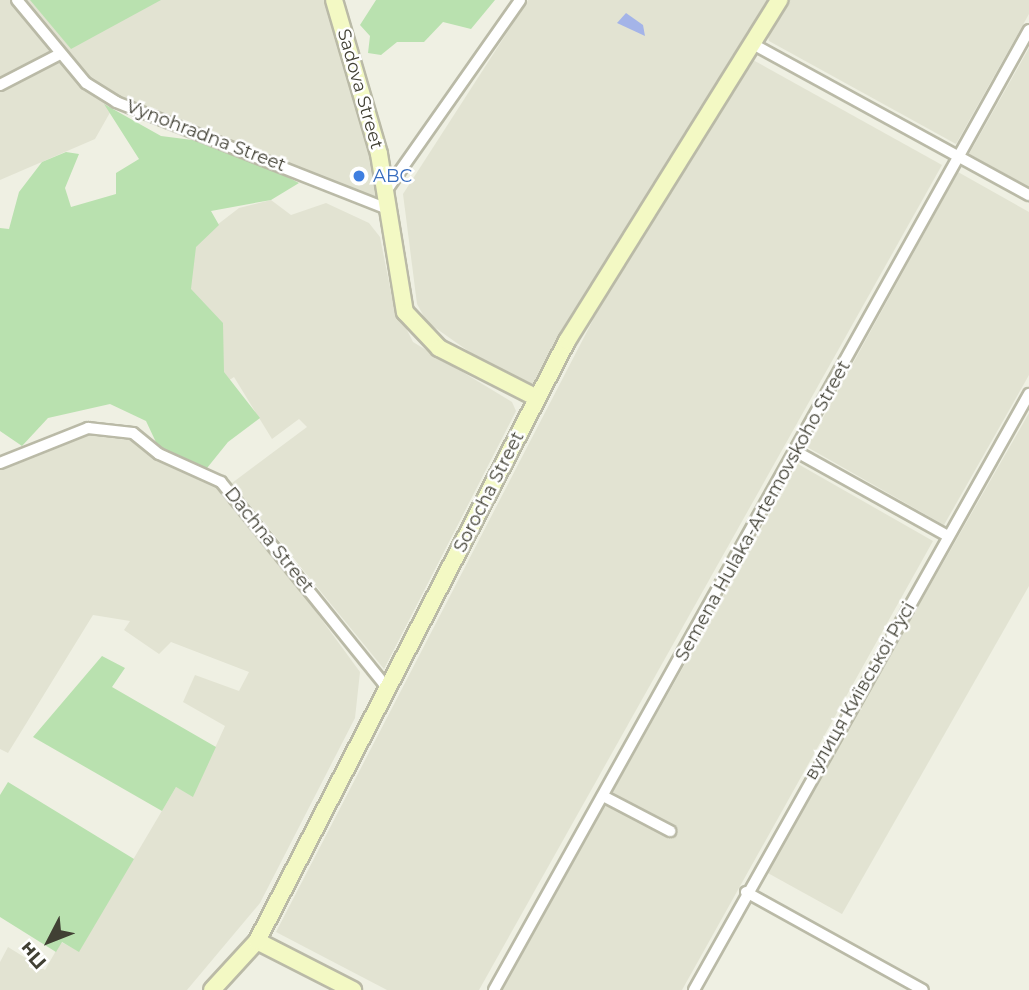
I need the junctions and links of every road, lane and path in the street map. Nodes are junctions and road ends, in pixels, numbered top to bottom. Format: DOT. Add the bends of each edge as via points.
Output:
graph roads {
  1 [pos="17,0"];
  2 [pos="334,0"];
  3 [pos="520,0"];
  4 [pos="779,0"];
  5 [pos="1029,30"];
  6 [pos="751,43"];
  7 [pos="61,54"];
  8 [pos="0,85"];
  9 [pos="958,156"];
  10 [pos="386,191"];
  11 [pos="1029,195"];
  12 [pos="388,209"];
  13 [pos="1029,394"];
  14 [pos="537,398"];
  15 [pos="797,452"];
  16 [pos="0,463"];
  17 [pos="948,536"];
  18 [pos="388,689"];
  19 [pos="603,796"];
  20 [pos="670,831"];
  21 [pos="746,892"];
  22 [pos="257,941"];
  23 [pos="212,990"];
  24 [pos="352,990"];
  25 [pos="494,990"];
  26 [pos="694,990"];
  27 [pos="923,990"];
  1 -- 7 [label="street, Vynohradna Street"];
  2 -- 10 [label="main road, Sadova Street"];
  3 -- 10 [label="street"];
  4 -- 6 [label="main road, Sorocha Street"];
  5 -- 9 [label="street, Semena Hulaka-Artemovskoho Street"];
  6 -- 9 [label="street"];
  6 -- 14 [label="main road, Sorocha Street"];
  7 -- 8 [label="street"];
  7 -- 12 [label="street, Vynohradna Street" via="116,102"];
  9 -- 11 [label="street"];
  9 -- 15 [label="street, Semena Hulaka-Artemovskoho Street"];
  10 -- 12 [label="main road, Sadova Street"];
  12 -- 14 [label="main road, Sadova Street" via="405,312 439,348"];
  13 -- 17 [label="street, вулиця Київської Русі"];
  14 -- 18 [label="main road, Sorocha Street"];
  15 -- 17 [label="street"];
  15 -- 19 [label="street, Semena Hulaka-Artemovskoho Street"];
  16 -- 18 [label="street, Dachna Street" via="88,428 133,433 159,454 221,482"];
  17 -- 21 [label="street, вулиця Київської Русі"];
  18 -- 22 [label="main road, Sorocha Street"];
  19 -- 20 [label="street"];
  19 -- 25 [label="street, Semena Hulaka-Artemovskoho Street"];
  21 -- 26 [label="street, вулиця Київської Русі"];
  21 -- 27 [label="street"];
  22 -- 23 [label="main road, Sorocha Street"];
  22 -- 24 [label="main road"];
}
